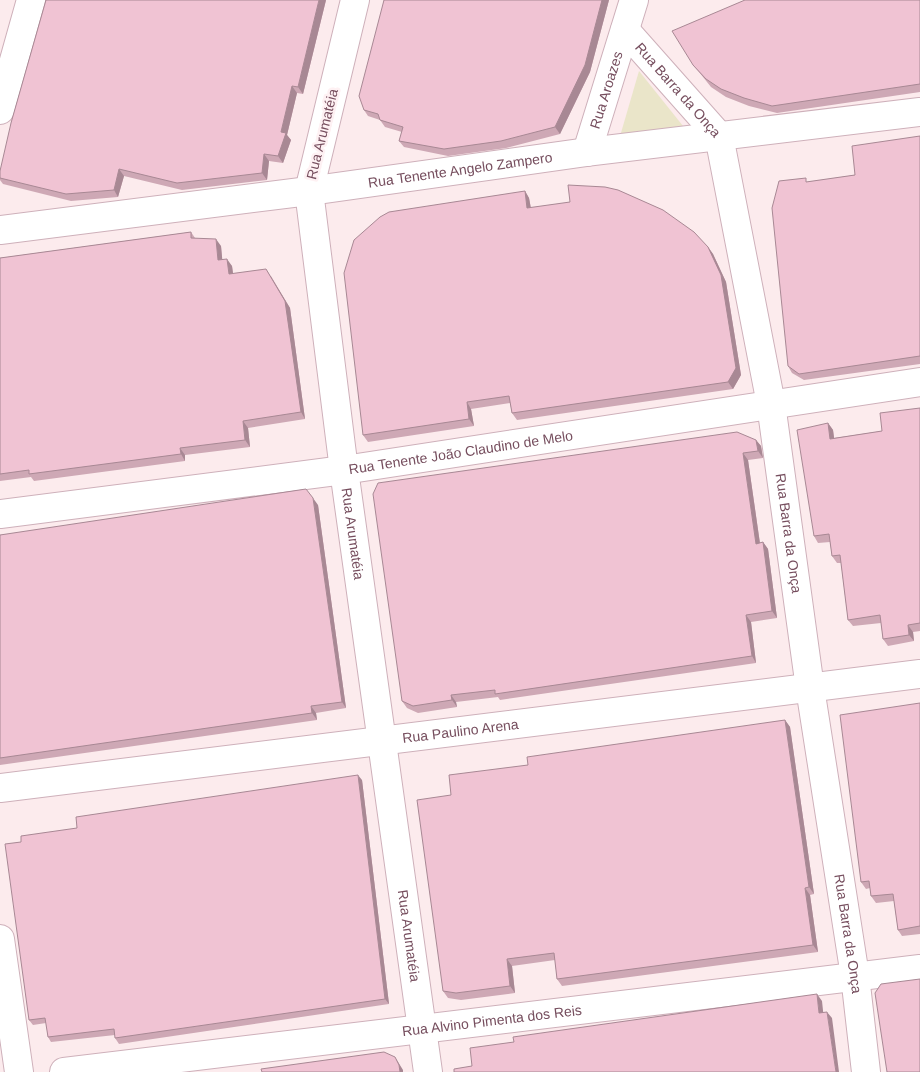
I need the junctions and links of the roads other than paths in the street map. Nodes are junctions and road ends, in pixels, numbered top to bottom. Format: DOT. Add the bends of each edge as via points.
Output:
graph roads {
  1 [pos="30,0"];
  2 [pos="355,0"];
  3 [pos="634,0"];
  4 [pos="626,30"];
  5 [pos="0,110"];
  6 [pos="920,112"];
  7 [pos="720,136"];
  8 [pos="587,152"];
  9 [pos="309,191"];
  10 [pos="0,230"];
  11 [pos="920,382"];
  12 [pos="771,404"];
  13 [pos="344,470"];
  14 [pos="0,514"];
  15 [pos="920,674"];
  16 [pos="810,688"];
  17 [pos="382,741"];
  18 [pos="0,788"];
  19 [pos="0,938"];
  20 [pos="920,969"];
  21 [pos="855,976"];
  22 [pos="422,1029"];
  23 [pos="19,1072"];
  24 [pos="64,1072"];
  25 [pos="428,1072"];
  26 [pos="866,1072"];
  1 -- 5 [label="street"];
  2 -- 9 [label="street, Rua Arumatéia"];
  3 -- 4 [label="street, Rua Aroazes"];
  4 -- 7 [label="street, Rua Barra da Onça"];
  4 -- 8 [label="street, Rua Aroazes"];
  6 -- 7 [label="street, Rua Tenente Angelo Zampero"];
  7 -- 8 [label="street, Rua Tenente Angelo Zampero"];
  7 -- 12 [label="street, Rua Barra da Onça"];
  8 -- 9 [label="street, Rua Tenente Angelo Zampero"];
  9 -- 10 [label="street, Rua Tenente Angelo Zampero"];
  9 -- 13 [label="street, Rua Arumatéia"];
  11 -- 12 [label="street, Rua Tenente João Claudino de Melo"];
  12 -- 13 [label="street, Rua Tenente João Claudino de Melo"];
  12 -- 16 [label="street, Rua Barra da Onça"];
  13 -- 14 [label="street, Rua Tenente João Claudino de Melo"];
  13 -- 17 [label="street, Rua Arumatéia"];
  15 -- 16 [label="street, Rua Paulino Arena"];
  16 -- 17 [label="street, Rua Paulino Arena"];
  16 -- 21 [label="street, Rua Barra da Onça"];
  17 -- 18 [label="street, Rua Paulino Arena"];
  17 -- 22 [label="street, Rua Arumatéia"];
  19 -- 23 [label="street"];
  20 -- 21 [label="street, Rua Alvino Pimenta dos Reis"];
  21 -- 22 [label="street, Rua Alvino Pimenta dos Reis"];
  21 -- 26 [label="street, Rua Barra da Onça"];
  22 -- 24 [label="street, Rua Alvino Pimenta dos Reis"];
  22 -- 25 [label="street, Rua Arumatéia"];
}
